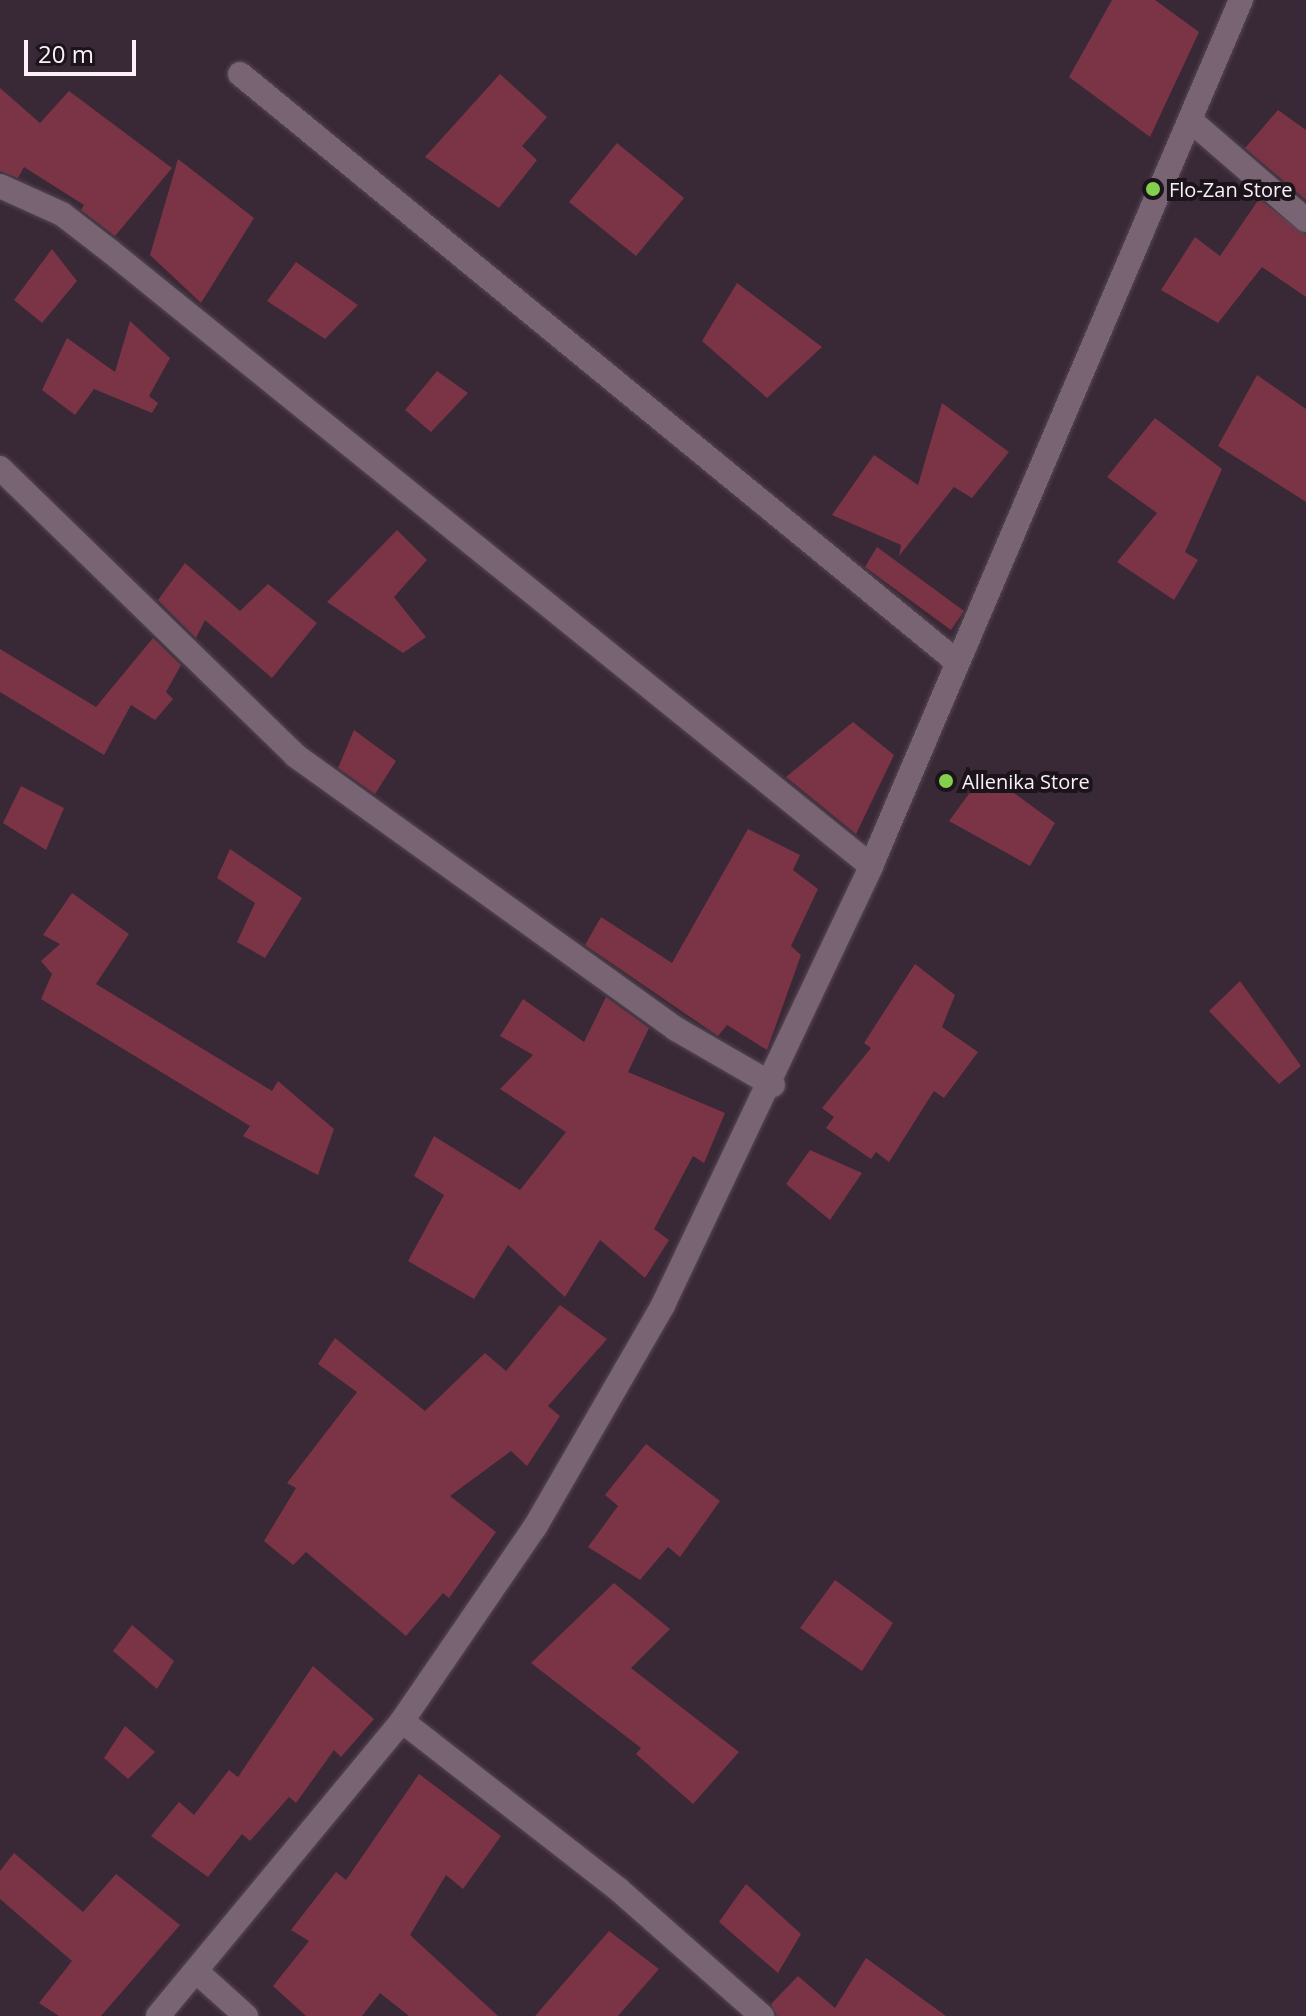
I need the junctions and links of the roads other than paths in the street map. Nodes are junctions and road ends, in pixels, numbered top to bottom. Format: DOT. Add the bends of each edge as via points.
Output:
graph roads {
  1 [pos="1241,0"];
  2 [pos="240,74"];
  3 [pos="1190,120"];
  4 [pos="0,186"];
  5 [pos="1306,220"];
  6 [pos="0,468"];
  7 [pos="957,662"];
  8 [pos="871,866"];
  9 [pos="773,1085"];
  10 [pos="402,1721"];
  11 [pos="197,1972"];
  12 [pos="158,2016"];
  13 [pos="246,2016"];
  14 [pos="762,2016"];
  1 -- 3 [label="street"];
  2 -- 7 [label="street"];
  3 -- 5 [label="street"];
  3 -- 7 [label="street"];
  4 -- 8 [label="street" via="62,214 110,251"];
  6 -- 9 [label="street" via="296,756 663,1020"];
  7 -- 8 [label="street"];
  8 -- 9 [label="street"];
  9 -- 10 [label="street" via="663,1305 535,1527"];
  10 -- 11 [label="street"];
  10 -- 14 [label="street" via="619,1890"];
  11 -- 12 [label="street"];
  11 -- 13 [label="street"];
}
